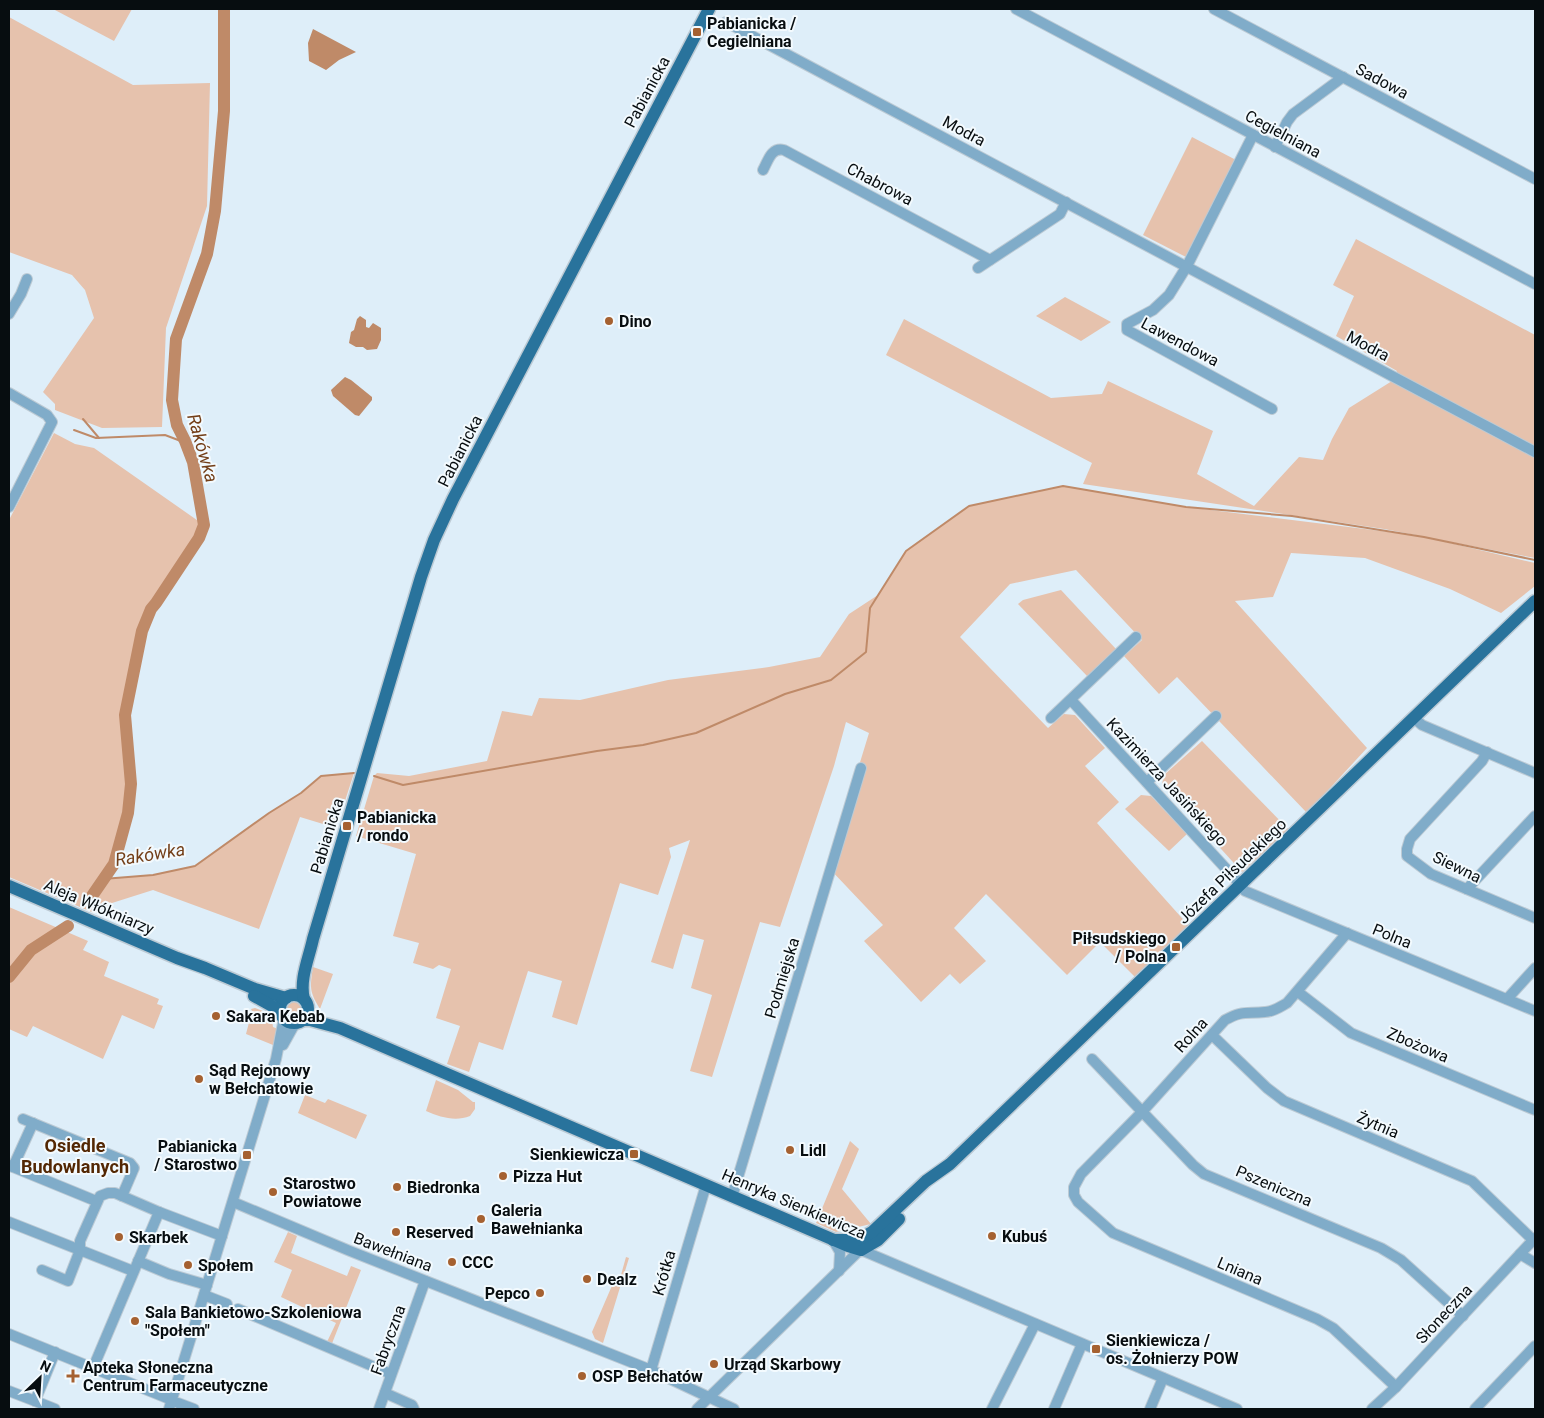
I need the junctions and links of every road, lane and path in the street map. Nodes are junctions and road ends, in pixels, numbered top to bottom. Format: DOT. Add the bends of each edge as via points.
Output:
graph roads {
  1 [pos="708,9"];
  2 [pos="1016,9"];
  3 [pos="1214,9"];
  4 [pos="726,22"];
  5 [pos="1343,77"];
  6 [pos="1253,135"];
  7 [pos="1275,147"];
  8 [pos="763,170"];
  9 [pos="1535,179"];
  10 [pos="1066,202"];
  11 [pos="990,260"];
  12 [pos="1187,266"];
  13 [pos="978,268"];
  14 [pos="27,278"];
  15 [pos="1535,284"];
  16 [pos="9,314"];
  17 [pos="9,393"];
  18 [pos="1272,409"];
  19 [pos="1535,452"];
  20 [pos="9,507"];
  21 [pos="1535,600"];
  22 [pos="1136,637"];
  23 [pos="1071,700"];
  24 [pos="1216,716"];
  25 [pos="1051,718"];
  26 [pos="1414,718"];
  27 [pos="1487,752"];
  28 [pos="861,768"];
  29 [pos="1535,774"];
  30 [pos="1147,782"];
  31 [pos="1535,816"];
  32 [pos="1240,885"];
  33 [pos="9,886"];
  34 [pos="1467,889"];
  35 [pos="1535,918"];
  36 [pos="1347,933"];
  37 [pos="313,939"];
  38 [pos="177,958"];
  39 [pos="1535,968"];
  40 [pos="1298,992"];
  41 [pos="288,997"];
  42 [pos="1507,999"];
  43 [pos="306,1003"];
  44 [pos="1535,1011"];
  45 [pos="282,1015"];
  46 [pos="300,1022"];
  47 [pos="340,1028"];
  48 [pos="1212,1035"];
  49 [pos="276,1059"];
  50 [pos="1092,1059"];
  51 [pos="1535,1110"];
  52 [pos="1142,1112"];
  53 [pos="11,1166"];
  54 [pos="706,1185"];
  55 [pos="1074,1187"];
  56 [pos="122,1196"];
  57 [pos="732,1196"];
  58 [pos="96,1201"];
  59 [pos="233,1202"];
  60 [pos="159,1212"];
  61 [pos="9,1222"];
  62 [pos="877,1235"];
  63 [pos="222,1236"];
  64 [pos="1534,1239"];
  65 [pos="833,1240"];
  66 [pos="80,1250"];
  67 [pos="861,1250"];
  68 [pos="1520,1254"];
  69 [pos="880,1258"];
  70 [pos="138,1261"];
  71 [pos="1535,1263"];
  72 [pos="42,1270"];
  73 [pos="133,1271"];
  74 [pos="839,1271"];
  75 [pos="425,1281"];
  76 [pos="208,1285"];
  77 [pos="204,1295"];
  78 [pos="227,1304"];
  79 [pos="238,1309"];
  80 [pos="1463,1316"];
  81 [pos="1035,1324"];
  82 [pos="9,1334"];
  83 [pos="1082,1344"];
  84 [pos="1535,1346"];
  85 [pos="55,1352"];
  86 [pos="93,1368"];
  87 [pos="651,1370"];
  88 [pos="391,1374"];
  89 [pos="1163,1378"];
  90 [pos="1396,1387"];
  91 [pos="9,1391"];
  92 [pos="385,1392"];
  93 [pos="708,1398"];
  94 [pos="35,1401"];
  95 [pos="180,1405"];
  96 [pos="55,1409"];
  97 [pos="379,1409"];
  98 [pos="414,1409"];
  99 [pos="697,1409"];
  100 [pos="734,1409"];
  101 [pos="992,1409"];
  102 [pos="1054,1409"];
  103 [pos="1150,1409"];
  104 [pos="1236,1409"];
  105 [pos="1372,1409"];
  106 [pos="1475,1409"];
  1 -- 37 [label="main road, Pabianicka" via="434,540"];
  2 -- 6 [label="street, Cegielniana"];
  3 -- 5 [label="street, Sadowa"];
  4 -- 10 [label="street, Modra"];
  5 -- 7 [label="street" via="1293,114"];
  5 -- 9 [label="street, Sadowa"];
  6 -- 7 [label="street, Cegielniana"];
  6 -- 12 [label="street"];
  7 -- 15 [label="street, Cegielniana"];
  8 -- 11 [label="street, Chabrowa" via="774,150 784,150"];
  10 -- 11 [label="street" via="1060,214"];
  10 -- 12 [label="street, Modra"];
  11 -- 13 [label="street"];
  12 -- 18 [label="street, Lawendowa" via="1169,295 1153,310 1127,324 1127,330"];
  12 -- 19 [label="street, Modra"];
  14 -- 16 [label="street"];
  17 -- 20 [label="street" via="52,422"];
  21 -- 26 [label="main road, Józefa Piłsudskiego"];
  22 -- 23 [label="street"];
  23 -- 25 [label="street"];
  23 -- 30 [label="street, Kazimierza Jasińskiego"];
  24 -- 30 [label="street"];
  26 -- 27 [label="street" via="1422,725"];
  26 -- 32 [label="main road, Józefa Piłsudskiego"];
  27 -- 29 [label="street"];
  27 -- 34 [label="street, Siewna" via="1410,839 1407,849 1407,856 1431,874"];
  28 -- 57 [label="street, Podmiejska"];
  30 -- 32 [label="street, Kazimierza Jasińskiego"];
  31 -- 34 [label="street"];
  32 -- 36 [label="street, Polna" via="1245,890"];
  32 -- 62 [label="main road, Józefa Piłsudskiego" via="950,1164 926,1181"];
  33 -- 38 [label="main road, Aleja Włókniarzy"];
  34 -- 35 [label="street, Siewna"];
  36 -- 40 [label="street, Rolna"];
  36 -- 42 [label="street, Polna"];
  37 -- 41 [label="main road, Pabianicka"];
  37 -- 43 [label="main road, Pabianicka" via="304,978"];
  38 -- 41 [label="main road, Aleja Włókniarzy" via="255,989"];
  38 -- 45 [label="main road, Aleja Włókniarzy" via="268,1002"];
  39 -- 42 [label="street"];
  40 -- 48 [label="street, Rolna" via="1275,1010 1236,1014 1225,1020"];
  40 -- 51 [label="street, Zbożowa" via="1351,1033"];
  41 -- 43 [label="main road" via="296,995"];
  41 -- 45 [label="main road" via="282,1002"];
  42 -- 44 [label="street, Polna"];
  43 -- 46 [label="main road" via="307,1016"];
  43 -- 47 [label="main road, Henryka Sienkiewicza"];
  45 -- 46 [label="main road" via="291,1023"];
  45 -- 49 [label="street"];
  46 -- 47 [label="main road, Henryka Sienkiewicza" via="310,1020"];
  46 -- 49 [label="street" via="289,1033"];
  47 -- 54 [label="main road, Henryka Sienkiewicza"];
  48 -- 52 [label="street, Rolna"];
  48 -- 64 [label="street, Żytnia" via="1284,1101 1472,1181"];
  49 -- 59 [label="street"];
  50 -- 52 [label="street, Pszeniczna"];
  52 -- 55 [label="street, Rolna" via="1081,1174"];
  52 -- 80 [label="street, Pszeniczna" via="1204,1174 1381,1248 1401,1260"];
  53 -- 56 [label="street" via="28,1121 130,1163 134,1168"];
  53 -- 58 [label="street"];
  54 -- 57 [label="main road, Henryka Sienkiewicza"];
  54 -- 87 [label="street, Krótka"];
  55 -- 90 [label="street, Lniana" via="1078,1202 1113,1232 1318,1319 1333,1328"];
  56 -- 58 [label="street" via="108,1193"];
  56 -- 60 [label="street"];
  57 -- 65 [label="main road, Henryka Sienkiewicza"];
  58 -- 66 [label="street" via="80,1241"];
  59 -- 63 [label="street"];
  59 -- 75 [label="street, Bawełniana"];
  60 -- 63 [label="street"];
  60 -- 70 [label="street"];
  61 -- 66 [label="street"];
  62 -- 65 [label="main road" via="858,1240"];
  62 -- 67 [label="main road, Józefa Piłsudskiego"];
  62 -- 69 [label="street"];
  63 -- 76 [label="street"];
  64 -- 68 [label="street, Słoneczna"];
  65 -- 67 [label="main road, Henryka Sienkiewicza"];
  65 -- 74 [label="street" via="840,1252"];
  66 -- 72 [label="street" via="68,1281"];
  66 -- 73 [label="street"];
  67 -- 69 [label="street, Henryka Sienkiewicza"];
  67 -- 74 [label="street, Józefa Piłsudskiego"];
  68 -- 71 [label="street"];
  68 -- 80 [label="street, Słoneczna"];
  69 -- 81 [label="street, Henryka Sienkiewicza"];
  70 -- 73 [label="street"];
  70 -- 76 [label="street" via="168,1274"];
  73 -- 86 [label="street"];
  74 -- 93 [label="street, Józefa Piłsudskiego"];
  75 -- 87 [label="street, Bawełniana"];
  75 -- 88 [label="street, Fabryczna"];
  76 -- 77 [label="street"];
  77 -- 78 [label="street"];
  77 -- 95 [label="street"];
  79 -- 88 [label="street"];
  80 -- 90 [label="street, Słoneczna"];
  81 -- 83 [label="street, Henryka Sienkiewicza"];
  81 -- 101 [label="street"];
  82 -- 85 [label="street"];
  83 -- 89 [label="street, Henryka Sienkiewicza"];
  83 -- 102 [label="street"];
  84 -- 106 [label="street"];
  85 -- 86 [label="street"];
  85 -- 94 [label="street"];
  86 -- 95 [label="street"];
  87 -- 93 [label="street, Bawełniana"];
  88 -- 92 [label="street, Fabryczna"];
  89 -- 103 [label="street"];
  89 -- 104 [label="street, Henryka Sienkiewicza"];
  90 -- 105 [label="street, Słoneczna"];
  91 -- 94 [label="street"];
  92 -- 97 [label="street, Fabryczna"];
  92 -- 98 [label="street"];
  93 -- 99 [label="street, Józefa Piłsudskiego"];
  93 -- 100 [label="street, Bawełniana"];
  94 -- 96 [label="street"];
}
